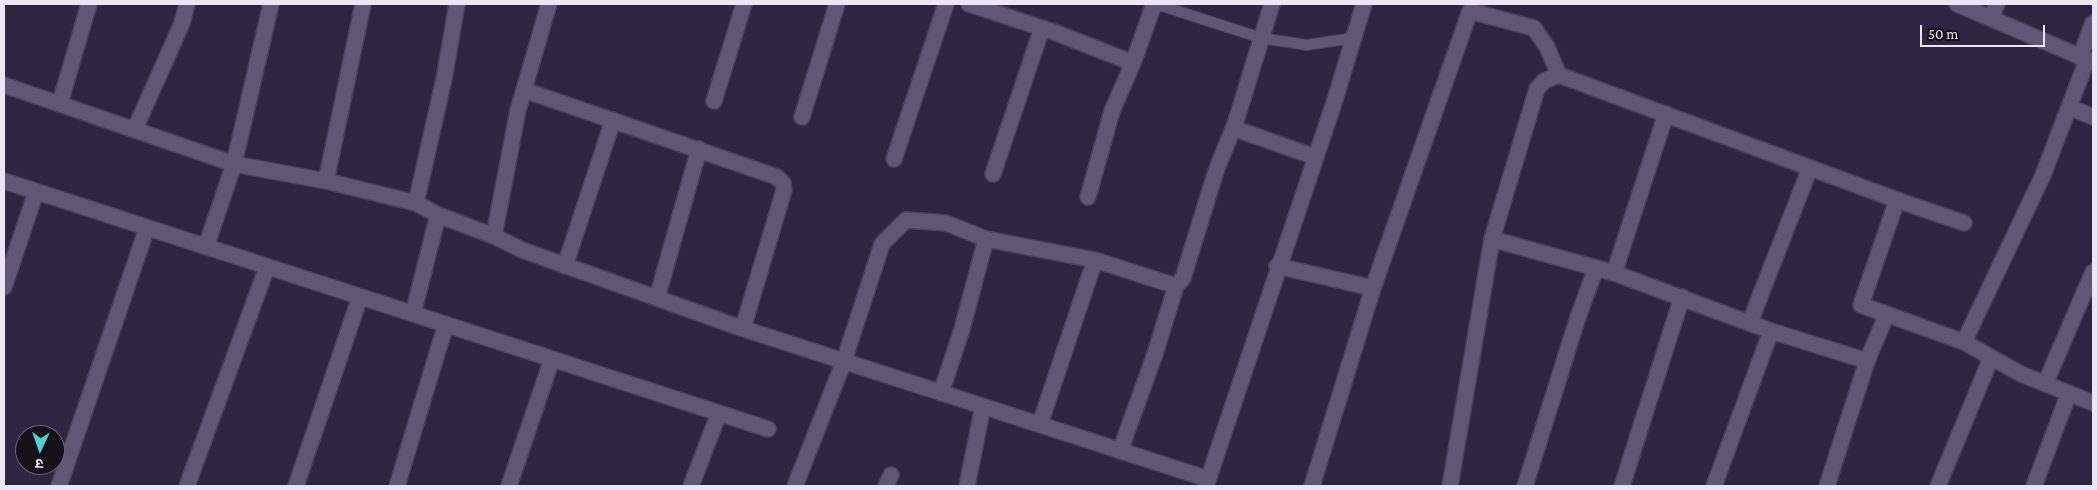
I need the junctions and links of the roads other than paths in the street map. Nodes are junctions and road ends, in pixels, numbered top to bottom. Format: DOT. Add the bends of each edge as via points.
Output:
graph roads {
  1 [pos="89,4"];
  2 [pos="187,4"];
  3 [pos="271,4"];
  4 [pos="364,4"];
  5 [pos="457,4"];
  6 [pos="548,4"];
  7 [pos="744,4"];
  8 [pos="837,4"];
  9 [pos="946,4"];
  10 [pos="969,4"];
  11 [pos="1155,4"];
  12 [pos="1272,4"];
  13 [pos="1364,4"];
  14 [pos="1957,4"];
  15 [pos="1998,4"];
  16 [pos="1471,7"];
  17 [pos="1991,18"];
  18 [pos="2093,23"];
  19 [pos="1042,28"];
  20 [pos="1261,38"];
  21 [pos="1354,38"];
  22 [pos="2087,60"];
  23 [pos="1133,63"];
  24 [pos="1559,76"];
  25 [pos="4,85"];
  26 [pos="524,90"];
  27 [pos="714,101"];
  28 [pos="60,103"];
  29 [pos="2069,107"];
  30 [pos="1666,114"];
  31 [pos="802,117"];
  32 [pos="2093,117"];
  33 [pos="613,120"];
  34 [pos="1233,128"];
  35 [pos="135,129"];
  36 [pos="699,149"];
  37 [pos="1315,157"];
  38 [pos="894,159"];
  39 [pos="234,164"];
  40 [pos="1810,168"];
  41 [pos="993,174"];
  42 [pos="4,181"];
  43 [pos="326,181"];
  44 [pos="36,192"];
  45 [pos="1088,197"];
  46 [pos="1897,200"];
  47 [pos="416,203"];
  48 [pos="438,215"];
  49 [pos="1964,223"];
  50 [pos="147,228"];
  51 [pos="494,236"];
  52 [pos="986,238"];
  53 [pos="1492,239"];
  54 [pos="206,247"];
  55 [pos="1095,260"];
  56 [pos="565,266"];
  57 [pos="1278,266"];
  58 [pos="267,267"];
  59 [pos="1596,268"];
  60 [pos="1614,272"];
  61 [pos="2093,272"];
  62 [pos="1176,286"];
  63 [pos="4,287"];
  64 [pos="1373,288"];
  65 [pos="360,296"];
  66 [pos="1682,297"];
  67 [pos="656,298"];
  68 [pos="413,314"];
  69 [pos="1888,314"];
  70 [pos="1750,322"];
  71 [pos="446,324"];
  72 [pos="742,328"];
  73 [pos="1771,331"];
  74 [pos="1964,342"];
  75 [pos="1992,358"];
  76 [pos="552,359"];
  77 [pos="1867,360"];
  78 [pos="844,361"];
  79 [pos="2045,384"];
  80 [pos="941,393"];
  81 [pos="2069,393"];
  82 [pos="2093,403"];
  83 [pos="984,406"];
  84 [pos="719,413"];
  85 [pos="1040,424"];
  86 [pos="768,429"];
  87 [pos="1120,451"];
  88 [pos="1207,482"];
  89 [pos="59,486"];
  90 [pos="187,486"];
  91 [pos="296,486"];
  92 [pos="397,486"];
  93 [pos="509,486"];
  94 [pos="691,486"];
  95 [pos="794,486"];
  96 [pos="967,486"];
  97 [pos="1312,486"];
  98 [pos="1450,486"];
  99 [pos="1525,486"];
  100 [pos="1622,486"];
  101 [pos="1714,486"];
  102 [pos="1827,486"];
  103 [pos="1938,486"];
  104 [pos="2034,486"];
  1 -- 28 [label="street"];
  2 -- 35 [label="street" via="182,23"];
  3 -- 39 [label="street"];
  4 -- 43 [label="street"];
  5 -- 47 [label="street"];
  6 -- 26 [label="street"];
  7 -- 27 [label="street"];
  8 -- 31 [label="street"];
  9 -- 38 [label="street"];
  10 -- 19 [label="street"];
  11 -- 20 [label="lane"];
  11 -- 23 [label="street"];
  12 -- 20 [label="street"];
  13 -- 21 [label="street"];
  14 -- 17 [label="street"];
  15 -- 17 [label="street"];
  16 -- 24 [label="street" via="1534,28 1548,47"];
  16 -- 64 [label="street"];
  17 -- 22 [label="street"];
  18 -- 22 [label="street"];
  19 -- 23 [label="street"];
  19 -- 41 [label="street"];
  20 -- 21 [label="lane" via="1307,45"];
  20 -- 34 [label="street"];
  21 -- 37 [label="street"];
  22 -- 29 [label="street"];
  23 -- 45 [label="street" via="1112,111"];
  24 -- 30 [label="street"];
  24 -- 53 [label="street" via="1544,81 1537,89"];
  25 -- 28 [label="street"];
  26 -- 33 [label="street"];
  26 -- 51 [label="street"];
  28 -- 35 [label="street"];
  29 -- 32 [label="street"];
  29 -- 74 [label="street" via="2043,175"];
  30 -- 40 [label="street"];
  30 -- 60 [label="street"];
  33 -- 36 [label="street"];
  33 -- 56 [label="street"];
  34 -- 37 [label="street"];
  34 -- 62 [label="street" via="1216,171 1183,278"];
  35 -- 39 [label="street"];
  36 -- 67 [label="street"];
  36 -- 72 [label="street" via="777,177 784,183"];
  37 -- 57 [label="street"];
  39 -- 43 [label="street"];
  39 -- 54 [label="street"];
  40 -- 46 [label="street"];
  40 -- 70 [label="street"];
  42 -- 44 [label="street"];
  43 -- 47 [label="street"];
  44 -- 50 [label="street"];
  44 -- 63 [label="street"];
  46 -- 49 [label="street"];
  46 -- 69 [label="street" via="1861,305"];
  47 -- 48 [label="street"];
  48 -- 51 [label="street"];
  48 -- 68 [label="street"];
  50 -- 54 [label="street"];
  50 -- 89 [label="street"];
  51 -- 56 [label="street"];
  52 -- 55 [label="street"];
  52 -- 78 [label="street" via="946,223 906,220 882,244"];
  52 -- 80 [label="street" via="962,330"];
  53 -- 59 [label="street"];
  53 -- 98 [label="street"];
  54 -- 58 [label="street"];
  55 -- 62 [label="street"];
  55 -- 85 [label="street"];
  56 -- 67 [label="street"];
  57 -- 64 [label="street"];
  57 -- 88 [label="street"];
  58 -- 65 [label="street"];
  58 -- 90 [label="street"];
  59 -- 60 [label="street"];
  59 -- 99 [label="street"];
  60 -- 66 [label="street"];
  61 -- 79 [label="street"];
  62 -- 87 [label="street"];
  64 -- 97 [label="street"];
  65 -- 68 [label="street"];
  65 -- 91 [label="street"];
  66 -- 70 [label="street"];
  66 -- 100 [label="street"];
  67 -- 72 [label="street"];
  68 -- 71 [label="street"];
  69 -- 74 [label="street"];
  69 -- 77 [label="street"];
  70 -- 73 [label="street"];
  71 -- 76 [label="street"];
  71 -- 92 [label="street"];
  72 -- 78 [label="street"];
  73 -- 77 [label="street"];
  73 -- 101 [label="street"];
  74 -- 75 [label="street"];
  75 -- 79 [label="street"];
  75 -- 103 [label="street"];
  76 -- 84 [label="street"];
  76 -- 93 [label="street"];
  77 -- 102 [label="street"];
  78 -- 80 [label="street"];
  78 -- 95 [label="street"];
  79 -- 81 [label="street"];
  80 -- 83 [label="street"];
  81 -- 82 [label="street"];
  81 -- 104 [label="street"];
  83 -- 85 [label="street"];
  83 -- 96 [label="street"];
  84 -- 86 [label="street"];
  84 -- 94 [label="street"];
  85 -- 87 [label="street"];
  87 -- 88 [label="street"];
}
